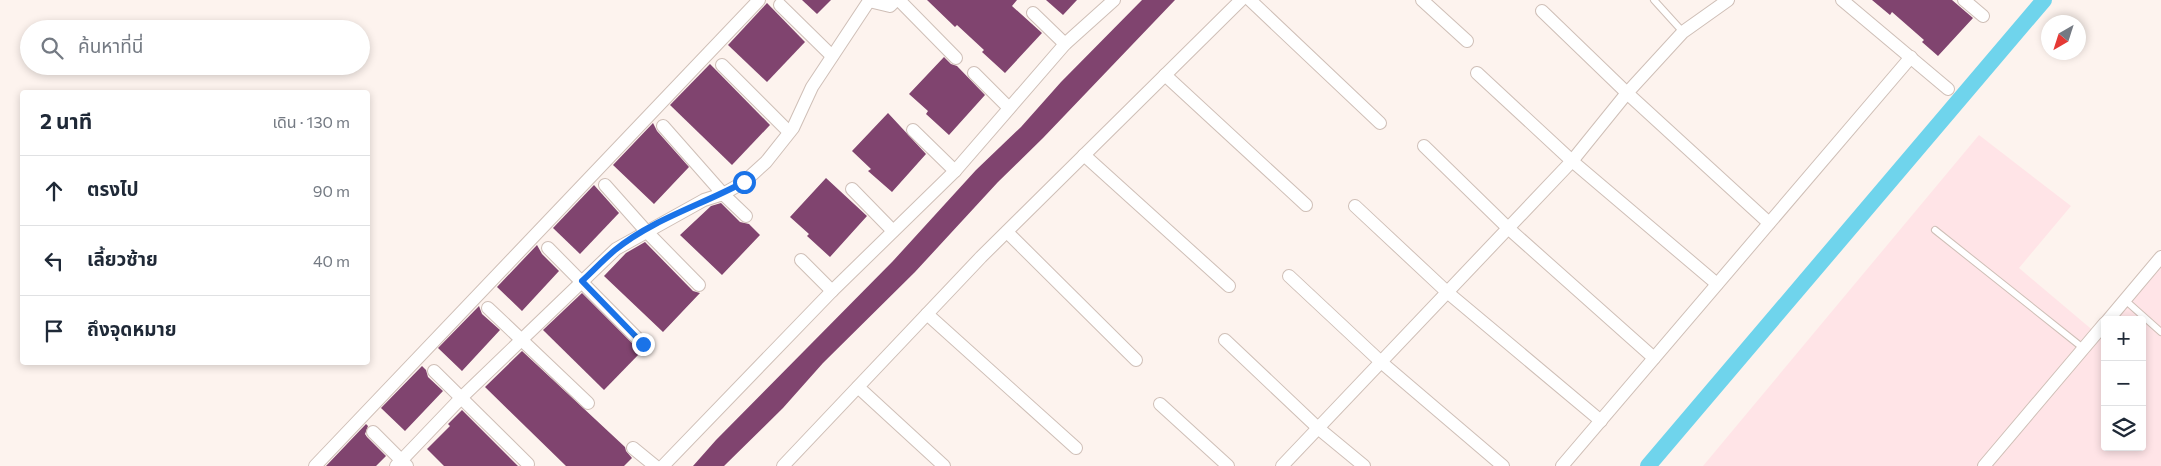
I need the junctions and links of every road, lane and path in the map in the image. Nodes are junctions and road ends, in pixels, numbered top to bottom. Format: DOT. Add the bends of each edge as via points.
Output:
graph roads {
  1 [pos="759,0"];
  2 [pos="869,0"];
  3 [pos="897,0"];
  4 [pos="1114,0"];
  5 [pos="1241,0"];
  6 [pos="1250,0"];
  7 [pos="1422,0"];
  8 [pos="1654,0"];
  9 [pos="1728,0"];
  10 [pos="1842,0"];
  11 [pos="1964,0"];
  12 [pos="780,5"];
  13 [pos="1542,11"];
  14 [pos="1032,13"];
  15 [pos="1983,16"];
  16 [pos="1683,32"];
  17 [pos="1467,41"];
  18 [pos="1065,44"];
  19 [pos="832,56"];
  20 [pos="1911,57"];
  21 [pos="956,58"];
  22 [pos="722,65"];
  23 [pos="974,73"];
  24 [pos="1478,73"];
  25 [pos="1165,75"];
  26 [pos="1948,89"];
  27 [pos="1627,93"];
  28 [pos="1009,108"];
  29 [pos="1380,123"];
  30 [pos="663,126"];
  31 [pos="913,130"];
  32 [pos="789,132"];
  33 [pos="1424,146"];
  34 [pos="1084,155"];
  35 [pos="1572,161"];
  36 [pos="955,171"];
  37 [pos="605,185"];
  38 [pos="852,189"];
  39 [pos="723,194"];
  40 [pos="1306,206"];
  41 [pos="1354,206"];
  42 [pos="746,216"];
  43 [pos="1769,223"];
  44 [pos="1508,228"];
  45 [pos="1935,230"];
  46 [pos="646,231"];
  47 [pos="893,231"];
  48 [pos="1007,232"];
  49 [pos="548,248"];
  50 [pos="2161,257"];
  51 [pos="801,260"];
  52 [pos="1289,276"];
  53 [pos="582,281"];
  54 [pos="1717,284"];
  55 [pos="699,285"];
  56 [pos="1229,286"];
  57 [pos="832,291"];
  58 [pos="1447,292"];
  59 [pos="2125,300"];
  60 [pos="488,308"];
  61 [pos="927,314"];
  62 [pos="2111,316"];
  63 [pos="2101,328"];
  64 [pos="2161,332"];
  65 [pos="521,339"];
  66 [pos="1225,340"];
  67 [pos="643,344"];
  68 [pos="2083,348"];
  69 [pos="1654,358"];
  70 [pos="1136,360"];
  71 [pos="1381,362"];
  72 [pos="434,371"];
  73 [pos="858,387"];
  74 [pos="462,397"];
  75 [pos="588,403"];
  76 [pos="1160,404"];
  77 [pos="1601,421"];
  78 [pos="1318,428"];
  79 [pos="373,432"];
  80 [pos="633,448"];
  81 [pos="1076,448"];
  82 [pos="402,464"];
  83 [pos="528,464"];
  84 [pos="787,465"];
  85 [pos="315,466"];
  86 [pos="655,466"];
  87 [pos="663,466"];
  88 [pos="944,466"];
  89 [pos="1228,466"];
  90 [pos="1282,466"];
  91 [pos="1364,466"];
  92 [pos="1503,466"];
  93 [pos="1562,466"];
  94 [pos="1984,466"];
  1 -- 85 [label="street"];
  2 -- 3 [label="street" via="890,6"];
  2 -- 19 [label="street"];
  3 -- 21 [label="street"];
  4 -- 18 [label="street"];
  5 -- 25 [label="street"];
  6 -- 29 [label="street"];
  7 -- 17 [label="street"];
  8 -- 16 [label="lane"];
  9 -- 16 [label="street"];
  10 -- 20 [label="street"];
  11 -- 15 [label="street"];
  12 -- 19 [label="street"];
  13 -- 27 [label="street"];
  14 -- 18 [label="street"];
  16 -- 27 [label="street"];
  18 -- 28 [label="street"];
  19 -- 32 [label="street"];
  20 -- 26 [label="street"];
  20 -- 43 [label="street"];
  22 -- 32 [label="street"];
  23 -- 28 [label="street"];
  24 -- 35 [label="street"];
  25 -- 34 [label="street"];
  25 -- 40 [label="street"];
  27 -- 35 [label="street"];
  27 -- 43 [label="street"];
  28 -- 36 [label="street"];
  30 -- 39 [label="street"];
  31 -- 36 [label="street"];
  32 -- 39 [label="street" via="766,162 744,182"];
  33 -- 44 [label="street"];
  34 -- 48 [label="street"];
  34 -- 56 [label="street"];
  35 -- 44 [label="street"];
  35 -- 54 [label="street"];
  36 -- 47 [label="street"];
  37 -- 46 [label="street"];
  38 -- 47 [label="street"];
  39 -- 42 [label="street"];
  39 -- 46 [label="street" via="704,200"];
  41 -- 58 [label="street"];
  43 -- 54 [label="street"];
  44 -- 58 [label="street"];
  44 -- 69 [label="street"];
  45 -- 68 [label="lane"];
  46 -- 53 [label="street" via="616,249"];
  46 -- 55 [label="street"];
  47 -- 57 [label="street"];
  48 -- 61 [label="street"];
  48 -- 70 [label="street"];
  49 -- 53 [label="street"];
  50 -- 59 [label="street"];
  51 -- 57 [label="street"];
  52 -- 71 [label="street"];
  53 -- 65 [label="street"];
  53 -- 67 [label="street"];
  54 -- 69 [label="street"];
  57 -- 87 [label="street"];
  58 -- 71 [label="street"];
  58 -- 77 [label="street"];
  59 -- 62 [label="street"];
  59 -- 64 [label="lane"];
  60 -- 65 [label="street"];
  61 -- 73 [label="street"];
  61 -- 81 [label="street"];
  63 -- 68 [label="street"];
  65 -- 74 [label="street"];
  65 -- 75 [label="street"];
  66 -- 78 [label="street"];
  68 -- 94 [label="street"];
  69 -- 77 [label="street"];
  71 -- 78 [label="street"];
  71 -- 92 [label="street"];
  72 -- 74 [label="street"];
  73 -- 84 [label="street"];
  73 -- 88 [label="street"];
  74 -- 82 [label="street"];
  74 -- 83 [label="street"];
  76 -- 89 [label="street"];
  77 -- 93 [label="street"];
  78 -- 90 [label="street"];
  78 -- 91 [label="street"];
  79 -- 82 [label="street"];
  80 -- 86 [label="street"];
}
